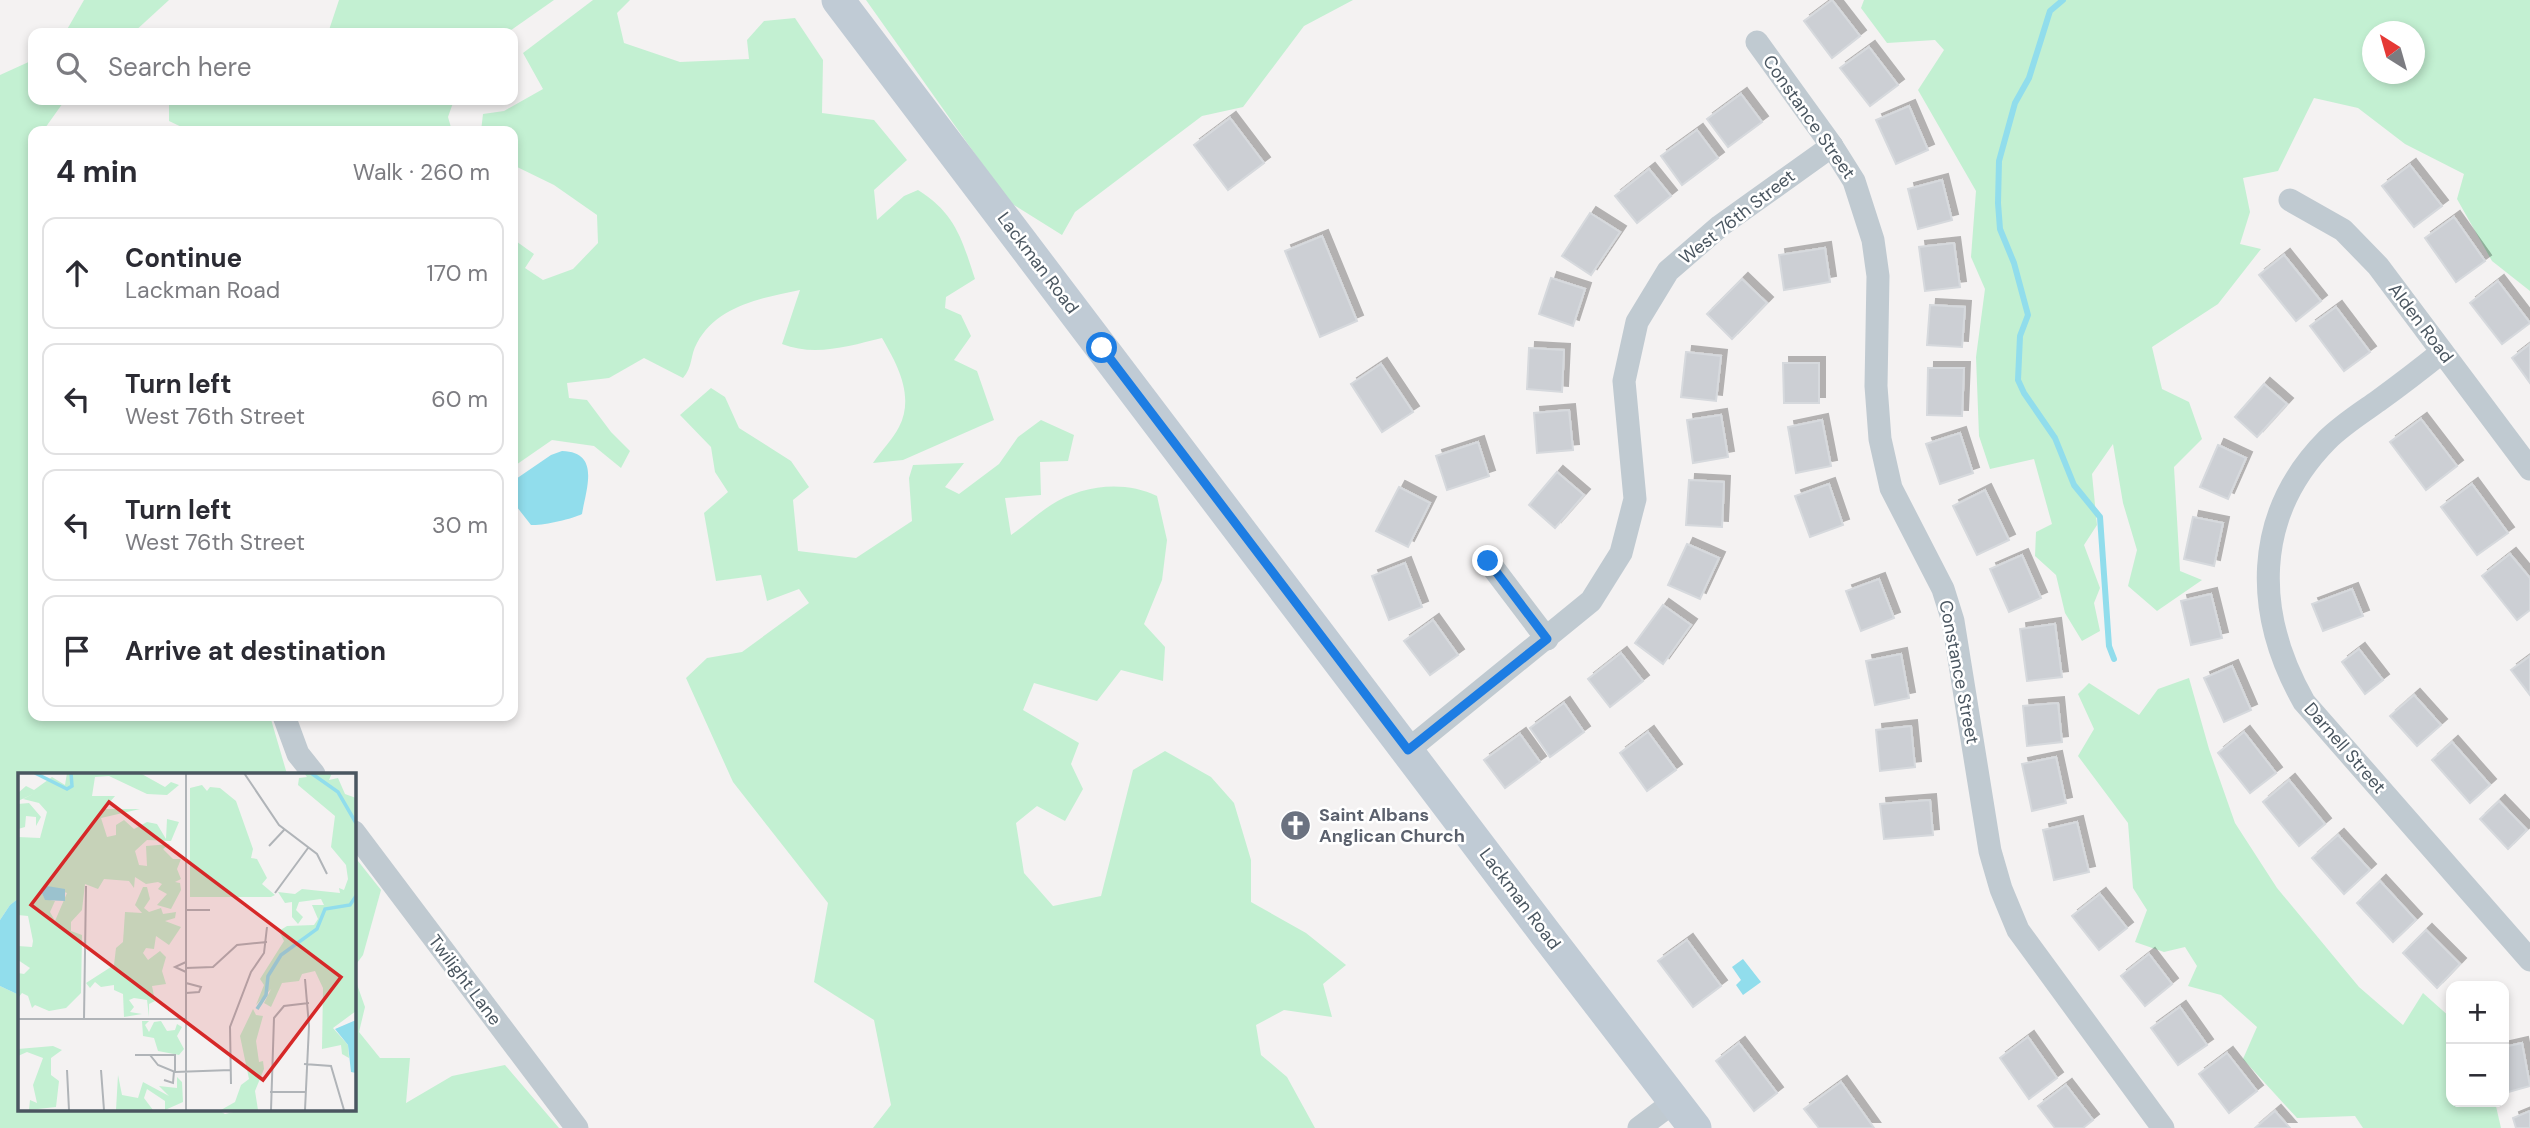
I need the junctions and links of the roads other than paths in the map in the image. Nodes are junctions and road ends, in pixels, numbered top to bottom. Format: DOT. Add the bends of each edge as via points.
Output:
graph roads {
  1 [pos="838,0"];
  2 [pos="1756,42"];
  3 [pos="1832,146"];
  4 [pos="2290,200"];
  5 [pos="2442,352"];
  6 [pos="2530,469"];
  7 [pos="1488,561"];
  8 [pos="1547,639"];
  9 [pos="286,721"];
  10 [pos="1408,750"];
  11 [pos="312,773"];
  12 [pos="355,833"];
  13 [pos="2530,960"];
  14 [pos="1675,1101"];
  15 [pos="578,1128"];
  16 [pos="1639,1128"];
  17 [pos="1695,1128"];
  18 [pos="2163,1128"];
  1 -- 10 [label="main road, Lackman Road"];
  2 -- 3 [label="street, Constance Street"];
  3 -- 8 [label="street, West 76th Street" via="1720,226 1668,271 1637,322 1624,381 1635,499 1621,553 1591,601"];
  3 -- 18 [label="street, Constance Street" via="1854,181 1873,240 1878,276 1880,439 1891,488 1943,589 1953,621 1990,851 2001,889 2018,930"];
  4 -- 5 [label="street, Alden Road" via="2343,230 2359,245"];
  5 -- 6 [label="street, Alden Road"];
  5 -- 13 [label="street, Darnell Street" via="2328,440 2285,498 2267,576 2275,637 2304,702"];
  7 -- 8 [label="street"];
  8 -- 10 [label="street, West 76th Street"];
  9 -- 11 [label="street" via="298,754"];
  10 -- 14 [label="main road, Lackman Road"];
  12 -- 15 [label="street, Twilight Lane"];
  14 -- 16 [label="street"];
  14 -- 17 [label="main road, Lackman Road"];
}
